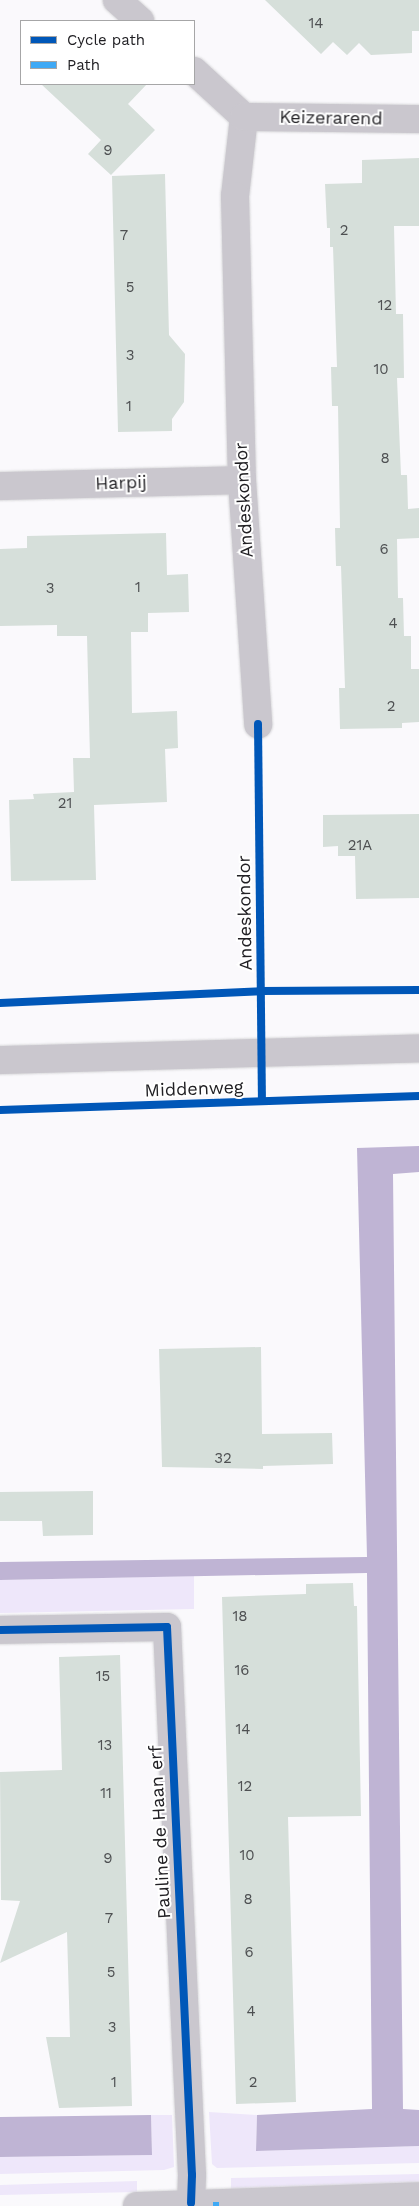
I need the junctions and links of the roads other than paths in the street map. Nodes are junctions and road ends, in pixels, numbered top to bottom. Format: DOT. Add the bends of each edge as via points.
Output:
graph roads {
  1 [pos="117,0"];
  2 [pos="139,20"];
  3 [pos="195,72"];
  4 [pos="244,117"];
  5 [pos="419,119"];
  6 [pos="242,480"];
  7 [pos="0,486"];
  8 [pos="258,724"];
  9 [pos="419,1048"];
  10 [pos="0,1060"];
  11 [pos="0,1630"];
  12 [pos="406,2200"];
  13 [pos="191,2203"];
  14 [pos="137,2206"];
  1 -- 2 [label="street"];
  3 -- 4 [label="street"];
  4 -- 5 [label="street, Keizerarend"];
  4 -- 6 [label="street, Andeskondor" via="235,196"];
  6 -- 7 [label="street, Harpij"];
  6 -- 8 [label="street, Andeskondor"];
  9 -- 10 [label="street, Middenweg"];
  11 -- 13 [label="street, Pauline de Haan erf" via="167,1627"];
  12 -- 13 [label="street"];
  13 -- 14 [label="street"];
}
